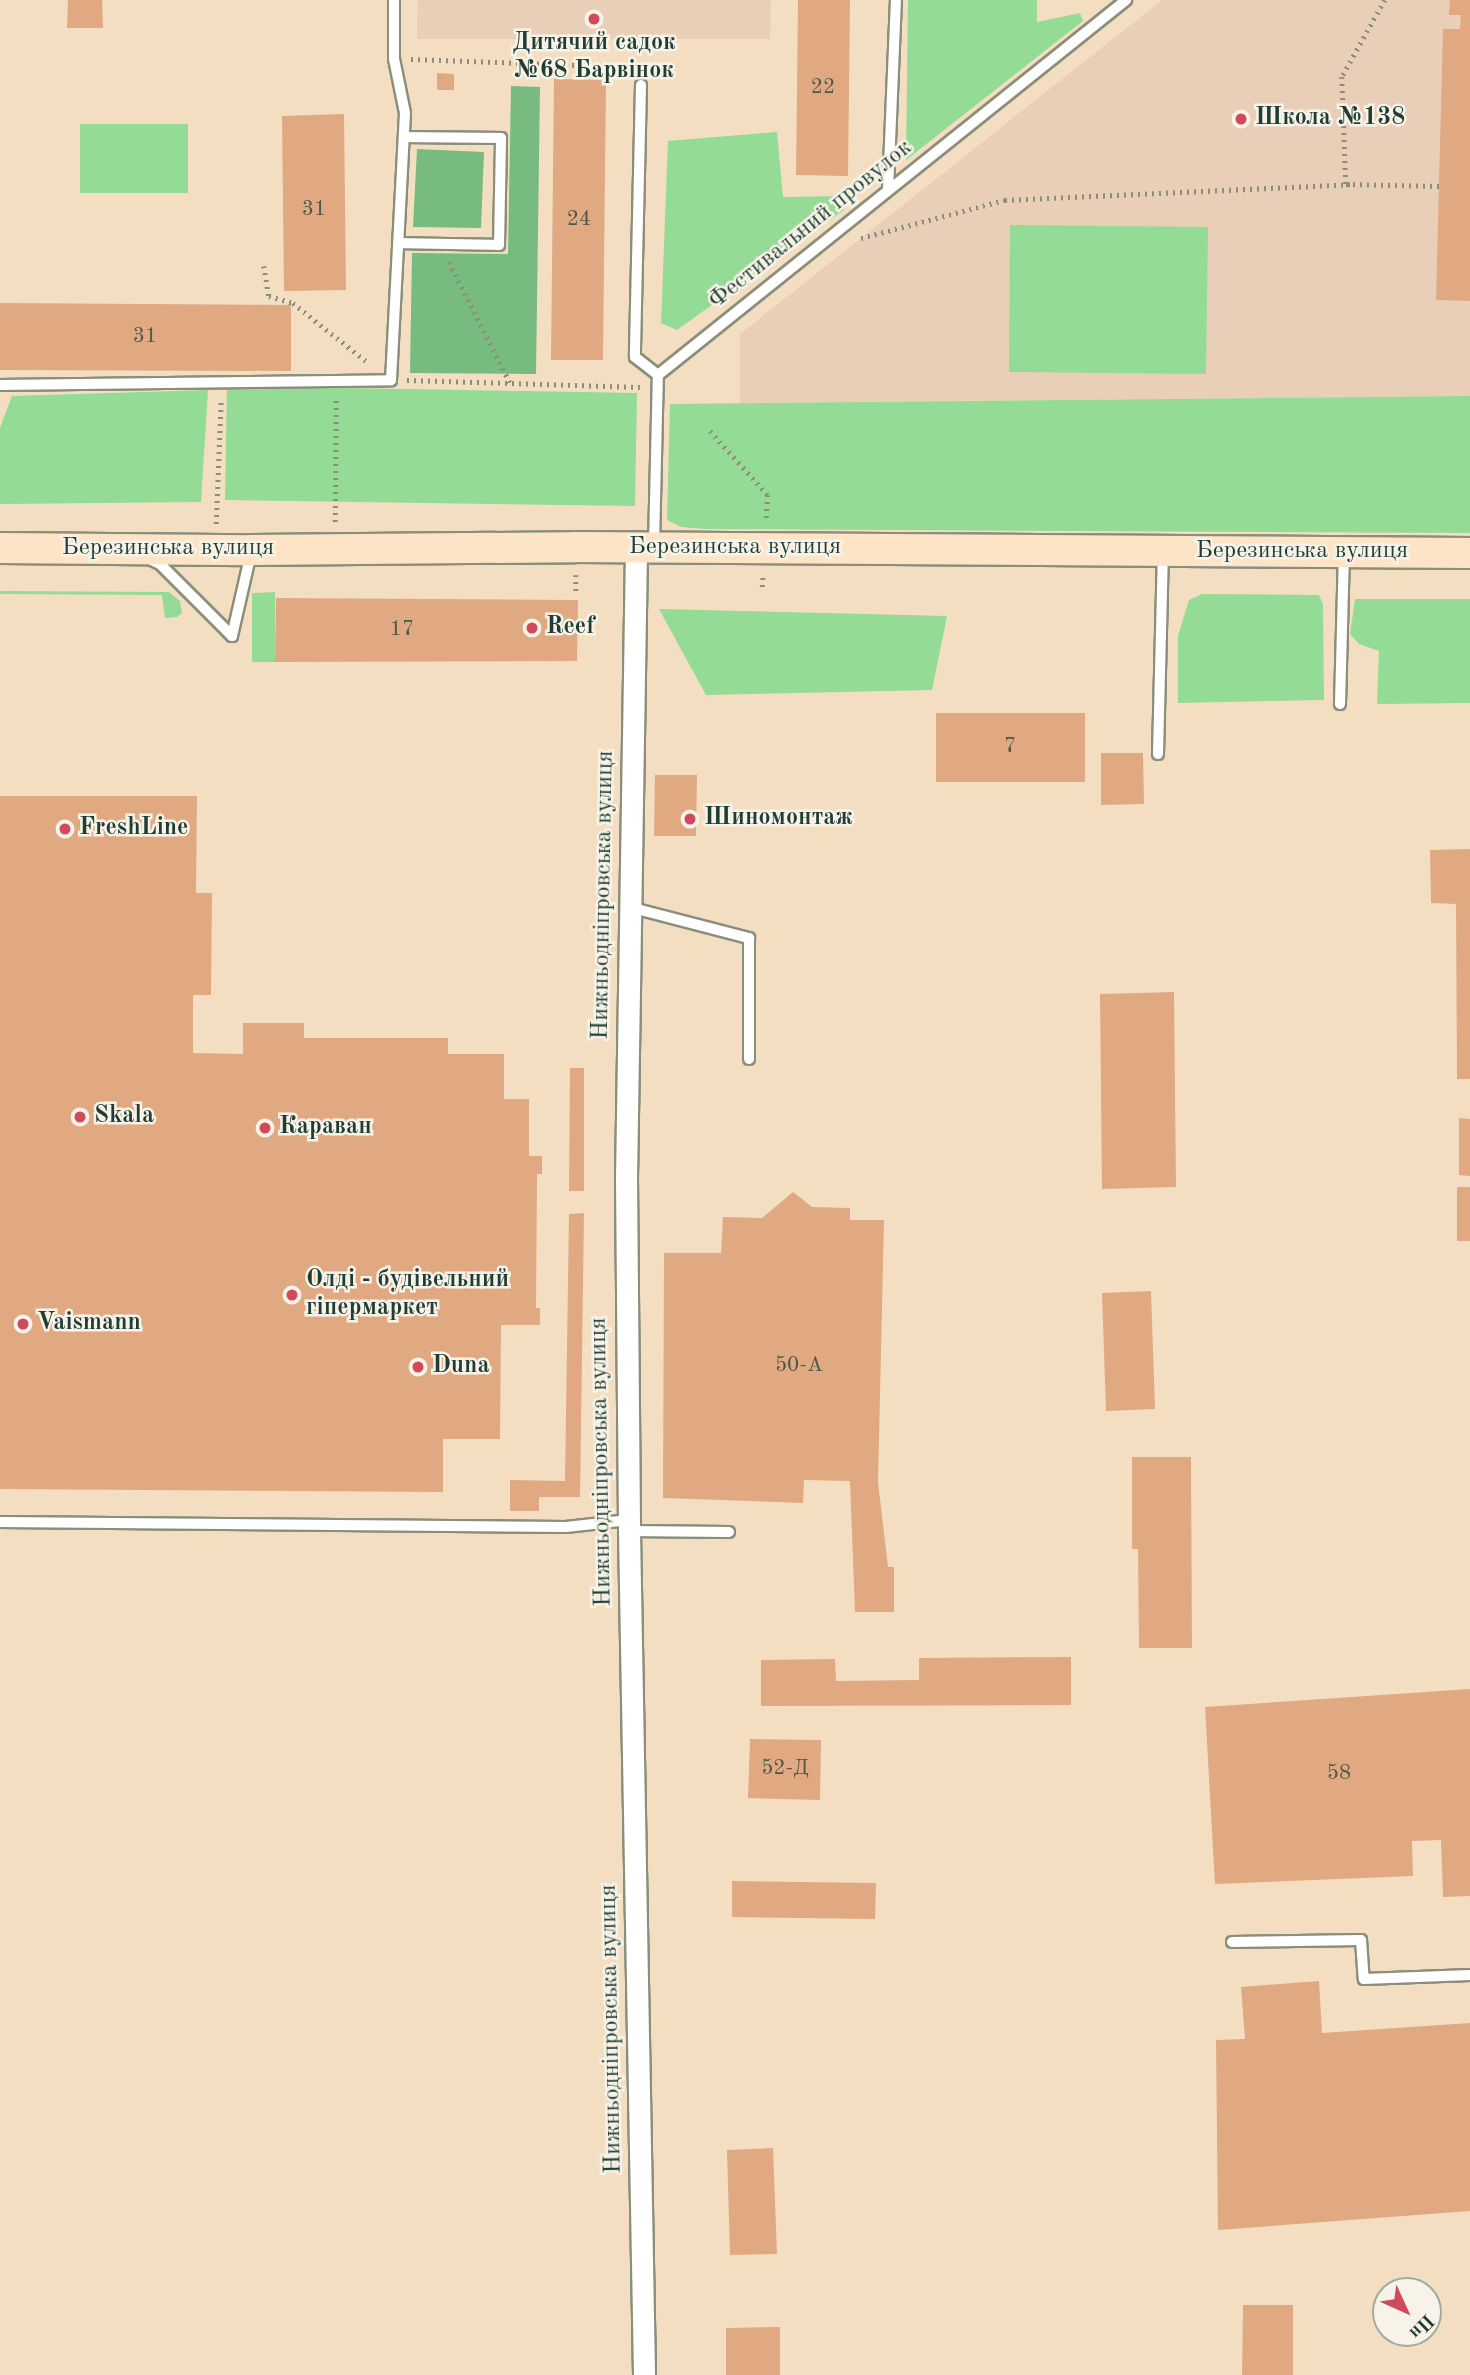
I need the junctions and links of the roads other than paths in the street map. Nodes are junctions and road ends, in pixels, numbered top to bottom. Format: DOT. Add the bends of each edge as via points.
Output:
graph roads {
  1 [pos="394,0"];
  2 [pos="896,0"];
  3 [pos="1126,0"];
  4 [pos="641,85"];
  5 [pos="404,137"];
  6 [pos="888,190"];
  7 [pos="398,243"];
  8 [pos="658,375"];
  9 [pos="0,385"];
  10 [pos="0,548"];
  11 [pos="645,549"];
  12 [pos="127,550"];
  13 [pos="251,550"];
  14 [pos="1163,551"];
  15 [pos="1344,551"];
  16 [pos="1470,553"];
  17 [pos="1340,704"];
  18 [pos="1158,754"];
  19 [pos="629,907"];
  20 [pos="749,1059"];
  21 [pos="0,1522"];
  22 [pos="629,1526"];
  23 [pos="729,1532"];
  24 [pos="1232,1942"];
  25 [pos="1470,1975"];
  26 [pos="644,2375"];
  1 -- 5 [label="lane" via="394,58 405,113"];
  2 -- 6 [label="lane"];
  3 -- 6 [label="lane, Фестивальний провулок"];
  4 -- 8 [label="lane" via="635,357"];
  5 -- 7 [label="lane"];
  5 -- 7 [label="lane" via="502,138 499,245"];
  6 -- 8 [label="lane, Фестивальний провулок"];
  7 -- 9 [label="lane" via="391,380"];
  8 -- 11 [label="lane"];
  10 -- 12 [label="street, Березинська вулиця"];
  11 -- 13 [label="street, Березинська вулиця"];
  11 -- 14 [label="street, Березинська вулиця"];
  11 -- 19 [label="street, Нижньодніпровська вулиця"];
  12 -- 13 [label="street, Березинська вулиця"];
  12 -- 13 [label="lane" via="160,564 232,636"];
  14 -- 15 [label="street, Березинська вулиця"];
  14 -- 18 [label="lane"];
  15 -- 16 [label="street, Березинська вулиця"];
  15 -- 17 [label="lane"];
  19 -- 20 [label="lane" via="749,938"];
  19 -- 22 [label="street, Нижньодніпровська вулиця"];
  21 -- 22 [label="lane"];
  22 -- 23 [label="lane"];
  22 -- 26 [label="street, Нижньодніпровська вулиця"];
  24 -- 25 [label="lane" via="1361,1940 1364,1979"];
}
